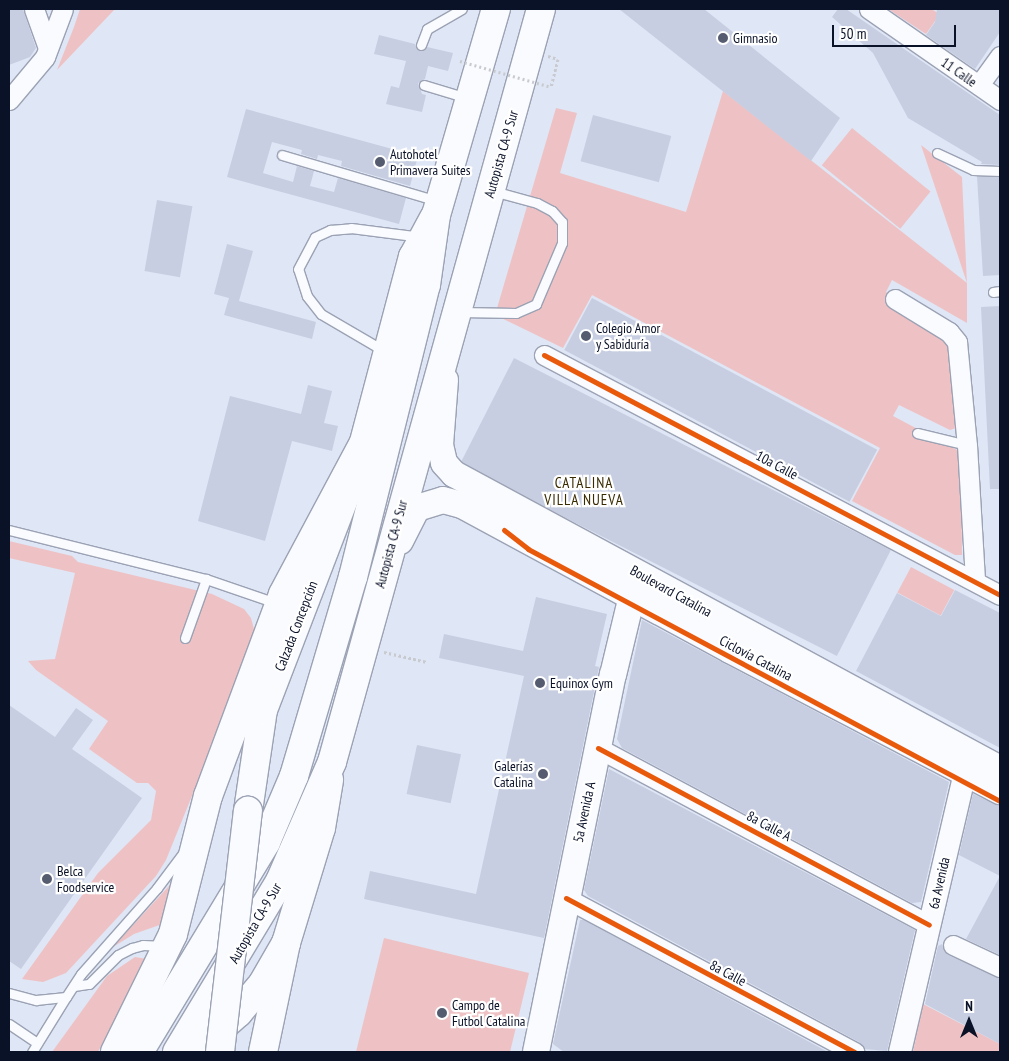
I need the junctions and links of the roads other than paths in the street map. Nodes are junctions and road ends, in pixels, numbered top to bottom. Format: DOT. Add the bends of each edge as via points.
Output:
graph roads {
  1 [pos="34,9"];
  2 [pos="63,9"];
  3 [pos="462,9"];
  4 [pos="496,9"];
  5 [pos="541,9"];
  6 [pos="869,9"];
  7 [pos="421,45"];
  8 [pos="48,48"];
  9 [pos="1000,56"];
  10 [pos="424,85"];
  11 [pos="979,85"];
  12 [pos="470,99"];
  13 [pos="9,100"];
  14 [pos="1000,100"];
  15 [pos="937,153"];
  16 [pos="282,155"];
  17 [pos="1000,171"];
  18 [pos="491,190"];
  19 [pos="433,218"];
  20 [pos="895,299"];
  21 [pos="458,312"];
  22 [pos="446,352"];
  23 [pos="388,353"];
  24 [pos="544,355"];
  25 [pos="917,433"];
  26 [pos="363,444"];
  27 [pos="968,445"];
  28 [pos="504,515"];
  29 [pos="9,530"];
  30 [pos="384,567"];
  31 [pos="206,579"];
  32 [pos="975,581"];
  33 [pos="638,586"];
  34 [pos="1000,595"];
  35 [pos="279,604"];
  36 [pos="185,638"];
  37 [pos="735,640"];
  38 [pos="598,748"];
  39 [pos="332,762"];
  40 [pos="1000,769"];
  41 [pos="968,774"];
  42 [pos="1000,791"];
  43 [pos="198,831"];
  44 [pos="566,898"];
  45 [pos="929,924"];
  46 [pos="286,943"];
  47 [pos="953,945"];
  48 [pos="166,947"];
  49 [pos="1000,968"];
  50 [pos="74,986"];
  51 [pos="9,993"];
  52 [pos="66,997"];
  53 [pos="9,1024"];
  54 [pos="37,1043"];
  55 [pos="32,1052"];
  56 [pos="115,1052"];
  57 [pos="139,1052"];
  58 [pos="177,1052"];
  59 [pos="194,1052"];
  60 [pos="220,1052"];
  61 [pos="263,1052"];
  62 [pos="537,1052"];
  63 [pos="854,1052"];
  64 [pos="900,1052"];
  1 -- 8 [label="street"];
  2 -- 8 [label="street"];
  3 -- 7 [label="lane" via="427,29"];
  4 -- 12 [label="main road, Autopista CA-9 Sur"];
  5 -- 18 [label="main road, Autopista CA-9 Sur"];
  6 -- 11 [label="street, 11 Calle"];
  8 -- 13 [label="street" via="34,72"];
  9 -- 11 [label="street"];
  10 -- 12 [label="lane"];
  11 -- 14 [label="street, 11 Calle"];
  12 -- 19 [label="main road, Autopista CA-9 Sur"];
  15 -- 17 [label="lane" via="972,170"];
  16 -- 19 [label="lane"];
  18 -- 21 [label="main road, Autopista CA-9 Sur"];
  18 -- 21 [label="lane" via="537,203 552,211 562,222 562,243 536,304 516,313"];
  19 -- 23 [label="main road, Calzada Concepción" via="413,257"];
  19 -- 23 [label="lane" via="330,230 316,237 298,269 307,296 321,314"];
  19 -- 57 [label="main road, Autopista CA-9 Sur" via="426,285 355,567 294,776 266,842"];
  20 -- 27 [label="street" via="955,338"];
  21 -- 22 [label="main road, Autopista CA-9 Sur"];
  22 -- 28 [label="main road, Boulevard Catalina" via="440,445 444,462"];
  22 -- 30 [label="main road, Autopista CA-9 Sur"];
  23 -- 26 [label="main road, Calzada Concepción"];
  24 -- 32 [label="street, 10a Calle"];
  25 -- 27 [label="lane"];
  26 -- 35 [label="main road"];
  26 -- 60 [label="main road, Calzada Concepción, bridge" via="263,710"];
  27 -- 32 [label="street"];
  28 -- 30 [label="main road, Boulevard Catalina" via="443,500 426,504 411,515 398,546"];
  28 -- 33 [label="main road, Boulevard Catalina"];
  29 -- 31 [label="lane"];
  30 -- 39 [label="main road, Autopista CA-9 Sur"];
  31 -- 35 [label="lane"];
  31 -- 36 [label="lane"];
  32 -- 34 [label="street, 10a Calle"];
  33 -- 37 [label="main road, Boulevard Catalina"];
  33 -- 38 [label="main road, 5a Avenida A"];
  35 -- 43 [label="main road"];
  37 -- 40 [label="main road, Boulevard Catalina"];
  37 -- 41 [label="main road, Boulevard Catalina"];
  38 -- 44 [label="main road, 5a Avenida A"];
  38 -- 45 [label="street, 8a Calle A"];
  39 -- 46 [label="main road" via="312,868"];
  39 -- 58 [label="main road, Autopista CA-9 Sur" via="280,881"];
  41 -- 42 [label="main road, Boulevard Catalina"];
  41 -- 45 [label="street, 6a Avenida" via="963,781"];
  43 -- 48 [label="main road"];
  43 -- 50 [label="lane" via="157,888"];
  44 -- 62 [label="main road, 5a Avenida A"];
  44 -- 63 [label="street, 8a Calle"];
  45 -- 64 [label="street, 6a Avenida"];
  46 -- 59 [label="main road" via="264,983 238,1013"];
  46 -- 61 [label="main road"];
  47 -- 49 [label="street"];
  48 -- 50 [label="lane" via="151,944 132,948 118,955 89,984"];
  48 -- 56 [label="main road"];
  50 -- 52 [label="lane"];
  51 -- 52 [label="lane" via="36,1000"];
  52 -- 54 [label="lane"];
  53 -- 54 [label="lane"];
  54 -- 55 [label="lane"];
}
